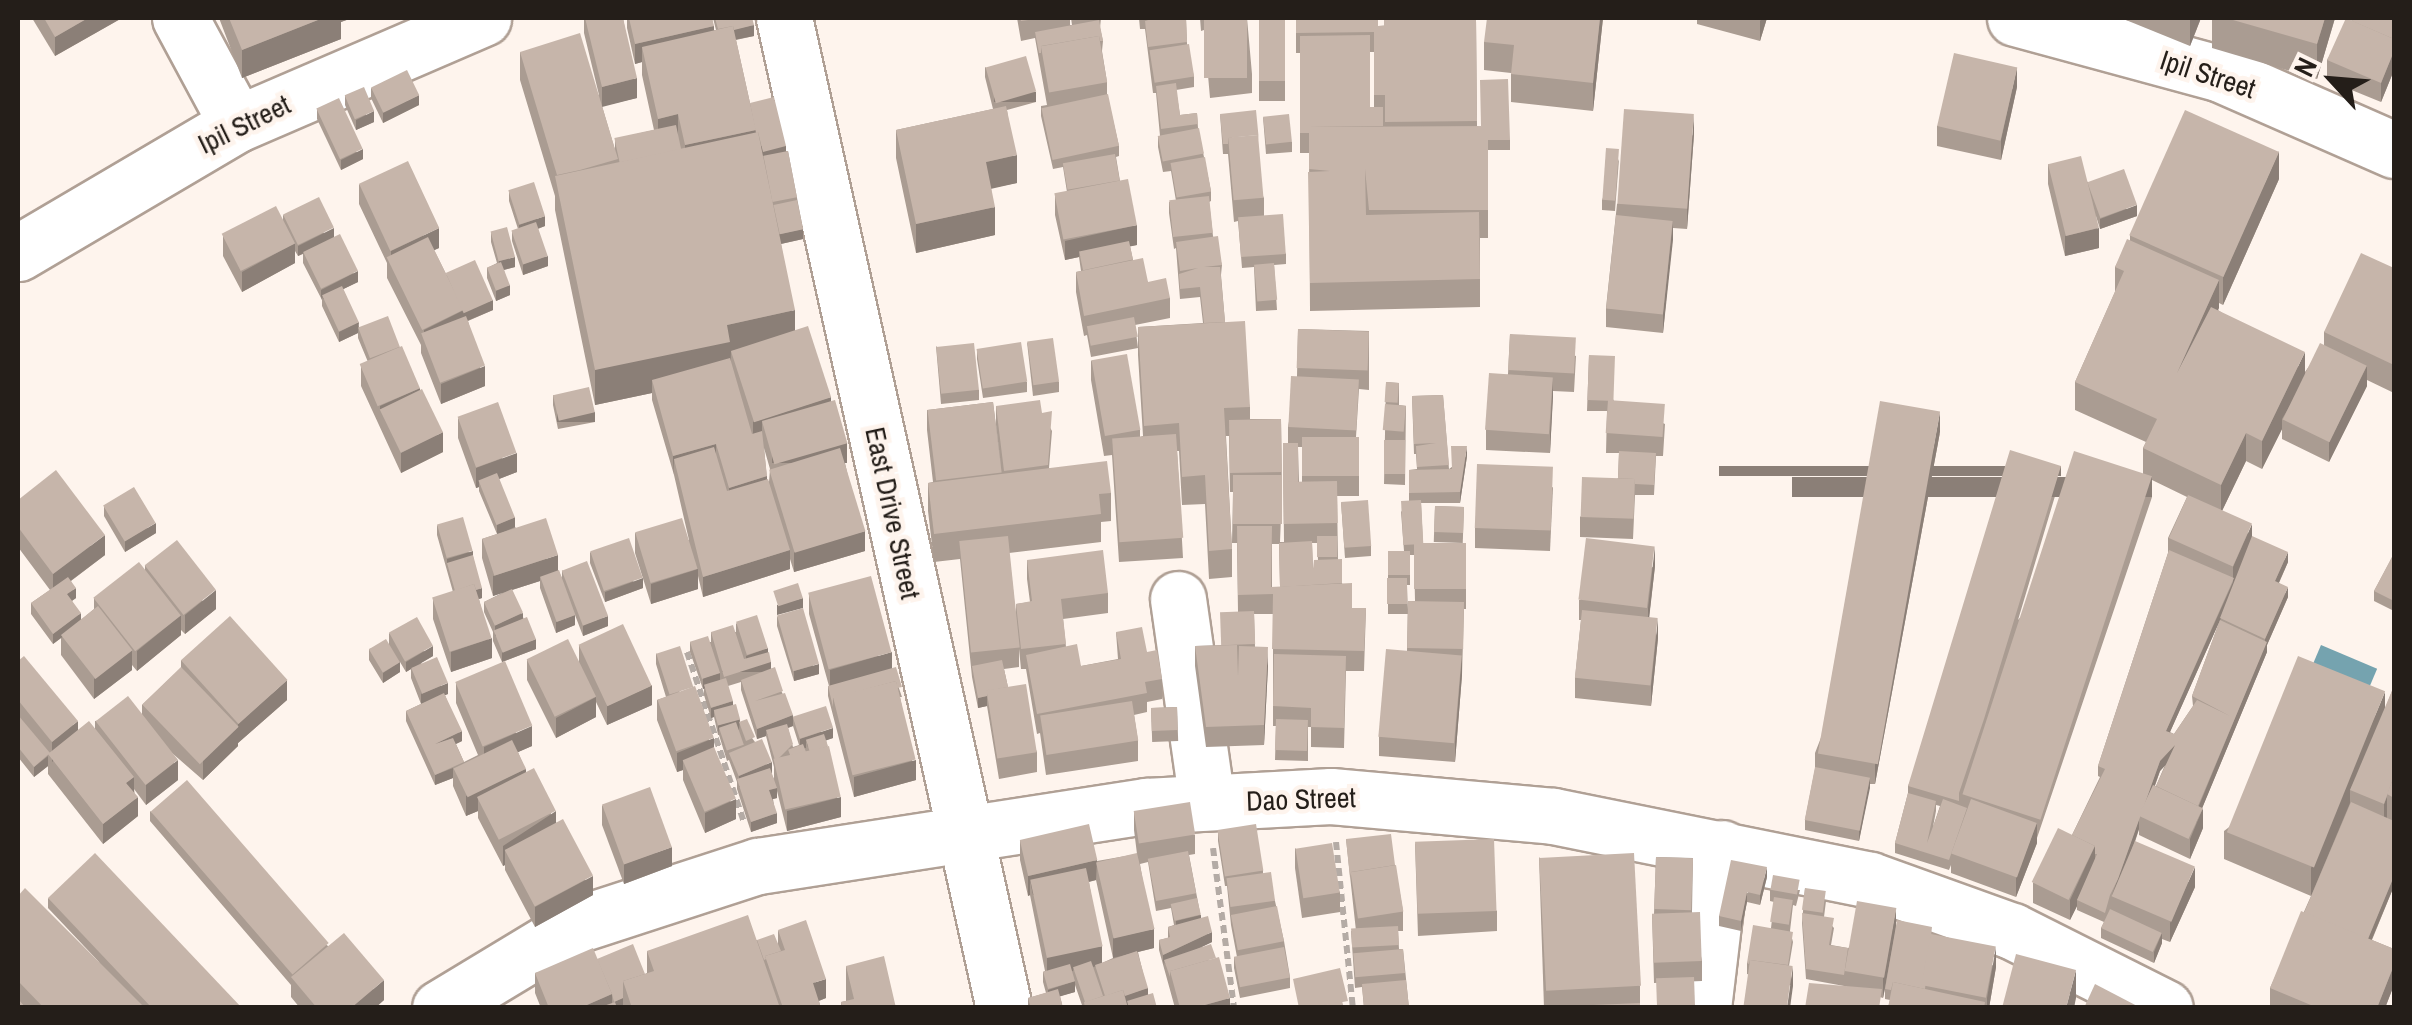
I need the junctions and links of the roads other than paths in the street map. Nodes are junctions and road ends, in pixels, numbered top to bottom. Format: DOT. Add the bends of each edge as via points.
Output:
graph roads {
  1 [pos="180,18"];
  2 [pos="482,18"];
  3 [pos="784,18"];
  4 [pos="2025,19"];
  5 [pos="237,124"];
  6 [pos="2394,150"];
  7 [pos="18,253"];
  8 [pos="1178,599"];
  9 [pos="1209,819"];
  10 [pos="962,829"];
  11 [pos="1722,848"];
  12 [pos="440,1008"];
  13 [pos="1004,1008"];
  14 [pos="1704,1008"];
  15 [pos="2165,1008"];
  1 -- 5 [label="street"];
  2 -- 5 [label="street, Ipil Street"];
  3 -- 10 [label="street, East Drive Street"];
  4 -- 6 [label="street, Ipil Street" via="2222,74"];
  5 -- 7 [label="street, Ipil Street"];
  8 -- 9 [label="street"];
  9 -- 10 [label="street, Dao Street"];
  9 -- 11 [label="street, Dao Street" via="1373,797"];
  10 -- 12 [label="street, Dao Street" via="758,866 578,924"];
  10 -- 13 [label="street, East Drive Street"];
  11 -- 14 [label="street"];
  11 -- 15 [label="street, Dao Street" via="1870,880 2012,931"];
}
